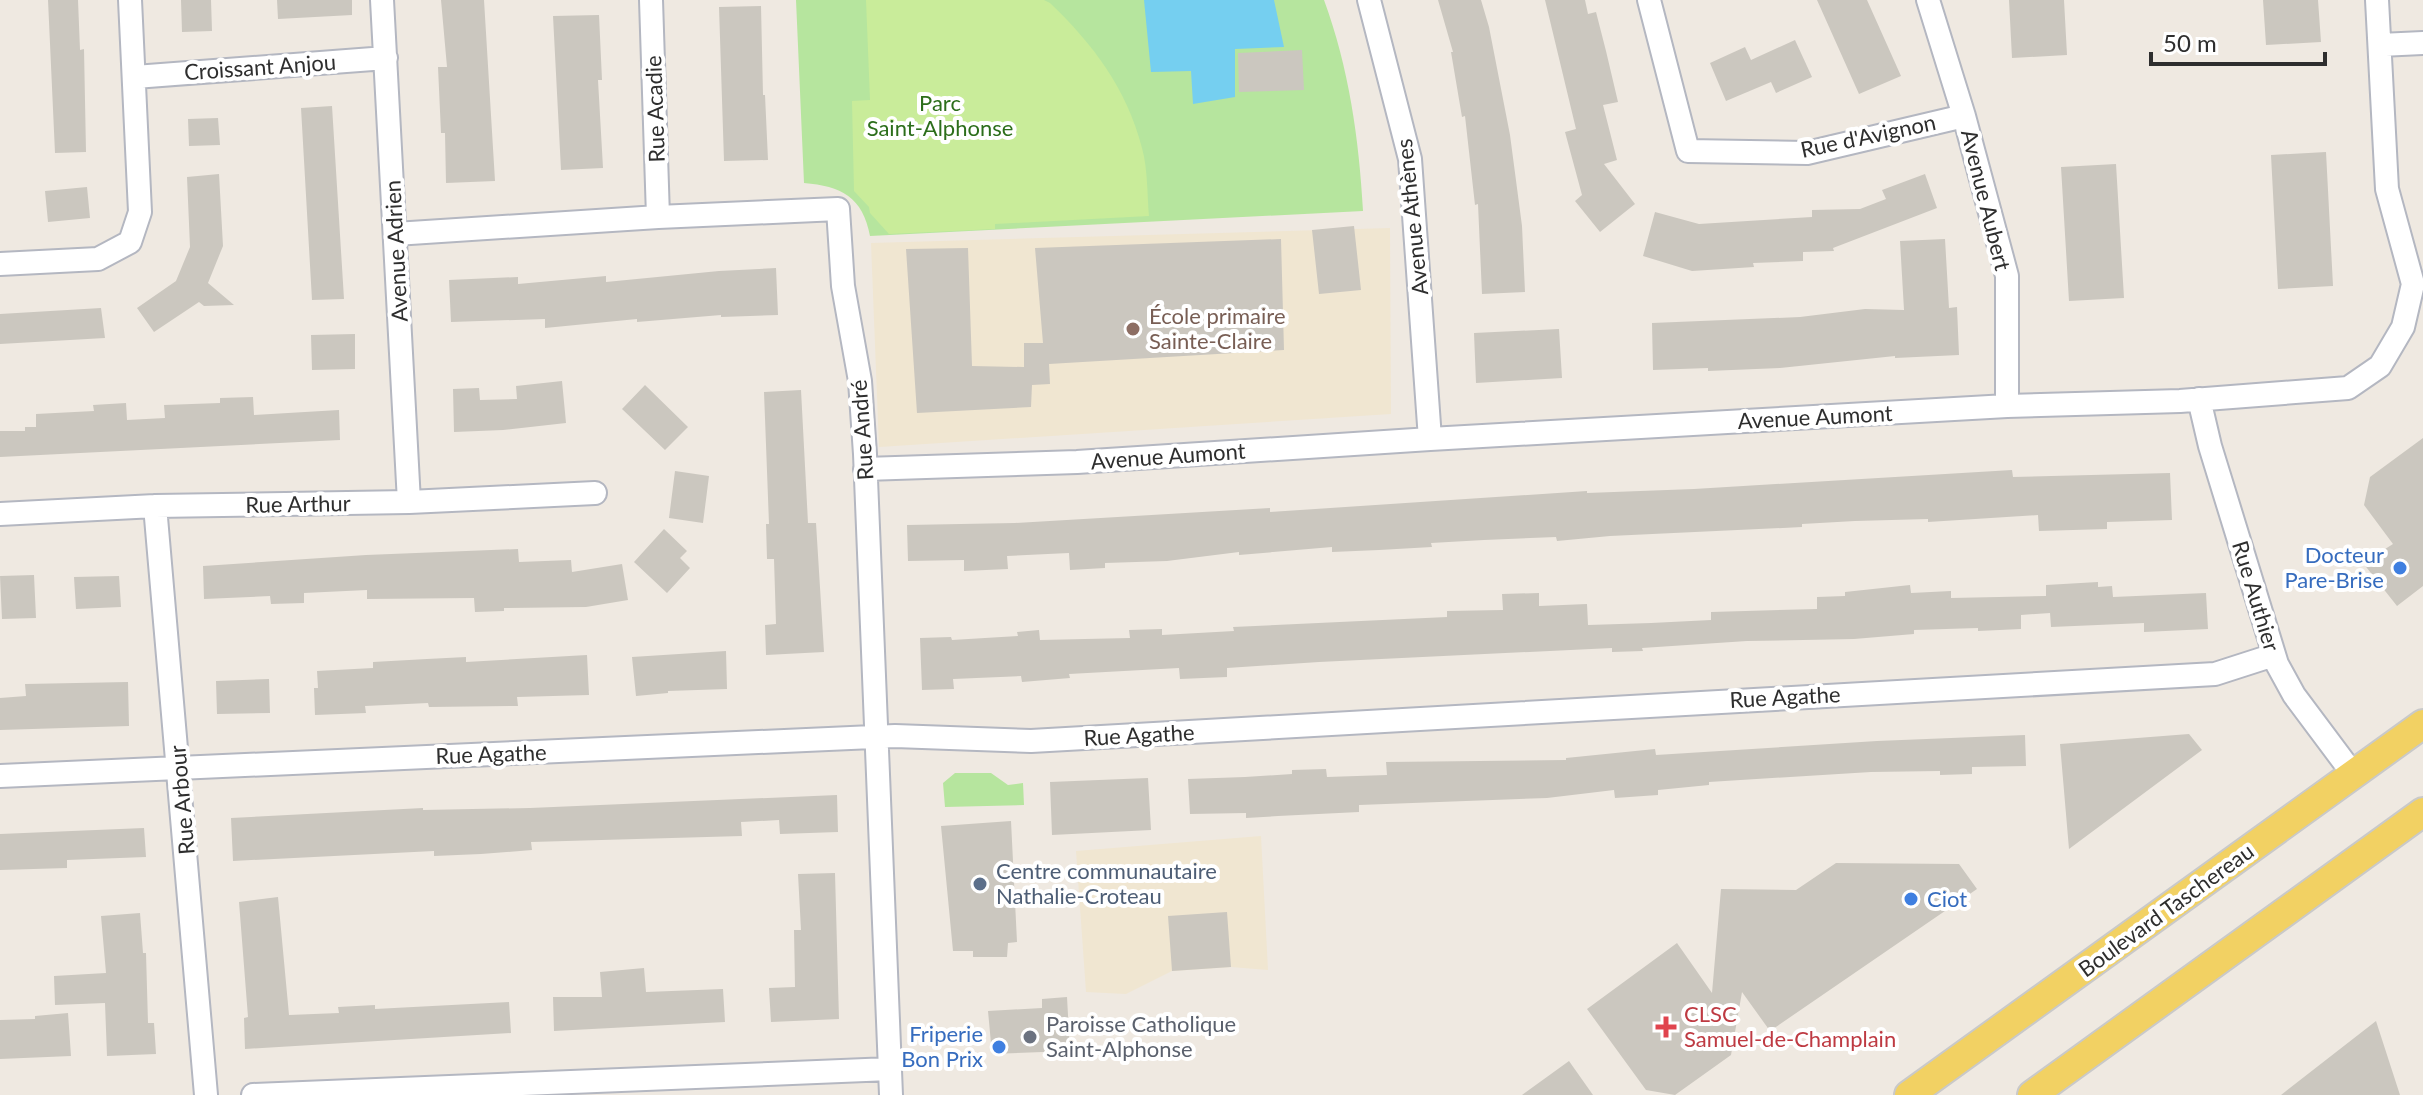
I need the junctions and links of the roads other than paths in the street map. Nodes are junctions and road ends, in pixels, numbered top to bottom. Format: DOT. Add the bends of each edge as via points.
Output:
graph roads {
  1 [pos="130,0"];
  2 [pos="382,0"];
  3 [pos="651,0"];
  4 [pos="1369,0"];
  5 [pos="1649,0"];
  6 [pos="1928,0"];
  7 [pos="2377,0"];
  8 [pos="2423,43"];
  9 [pos="2380,45"];
  10 [pos="386,58"];
  11 [pos="135,77"];
  12 [pos="1964,116"];
  13 [pos="658,217"];
  14 [pos="395,234"];
  15 [pos="0,264"];
  16 [pos="2199,399"];
  17 [pos="2007,406"];
  18 [pos="1430,439"];
  19 [pos="865,469"];
  20 [pos="595,493"];
  21 [pos="409,502"];
  22 [pos="155,506"];
  23 [pos="0,514"];
  24 [pos="2274,655"];
  25 [pos="2423,724"];
  26 [pos="877,739"];
  27 [pos="179,767"];
  28 [pos="2353,774"];
  29 [pos="0,776"];
  30 [pos="2423,812"];
  31 [pos="890,1069"];
  32 [pos="206,1095"];
  33 [pos="253,1095"];
  34 [pos="891,1095"];
  35 [pos="1909,1095"];
  36 [pos="2032,1095"];
  1 -- 11 [label="street"];
  2 -- 10 [label="street, Avenue Adrien"];
  3 -- 13 [label="street, Rue Acadie"];
  4 -- 18 [label="street, Avenue Athènes" via="1410,159"];
  5 -- 12 [label="street, Rue d'Avignon" via="1688,151 1807,153"];
  6 -- 12 [label="street, Avenue Aubert"];
  7 -- 9 [label="street, Avenue Aumont"];
  8 -- 9 [label="street"];
  9 -- 16 [label="street, Avenue Aumont" via="2387,189 2413,284 2403,327 2380,366 2348,388"];
  10 -- 11 [label="street, Croissant Anjou"];
  10 -- 14 [label="street, Avenue Adrien"];
  11 -- 15 [label="street" via="140,212 130,242 98,259"];
  12 -- 17 [label="street, Avenue Aubert" via="2007,276"];
  13 -- 14 [label="street, Rue André"];
  13 -- 19 [label="street, Rue André" via="838,209 843,286 860,381"];
  14 -- 21 [label="street, Avenue Adrien"];
  16 -- 17 [label="street, Avenue Aumont"];
  16 -- 24 [label="street, Rue Authier"];
  17 -- 18 [label="street, Avenue Aumont"];
  18 -- 19 [label="street, Avenue Aumont" via="1077,462"];
  19 -- 26 [label="street, Rue André"];
  20 -- 21 [label="street, Rue Arthur"];
  21 -- 22 [label="street, Rue Arthur"];
  22 -- 23 [label="street, Rue Arthur"];
  22 -- 27 [label="street, Rue Arbour"];
  24 -- 26 [label="street, Rue Agathe" via="2228,671 2192,675 1031,741"];
  24 -- 28 [label="street, Rue Authier" via="2294,695"];
  25 -- 28 [label="main road, Boulevard Taschereau"];
  26 -- 27 [label="street, Rue Agathe"];
  26 -- 31 [label="street, Rue André"];
  27 -- 29 [label="street, Rue Agathe"];
  27 -- 32 [label="street, Rue Arbour"];
  28 -- 35 [label="main road, Boulevard Taschereau"];
  30 -- 36 [label="main road"];
  31 -- 33 [label="street"];
  31 -- 34 [label="street, Rue André"];
}
